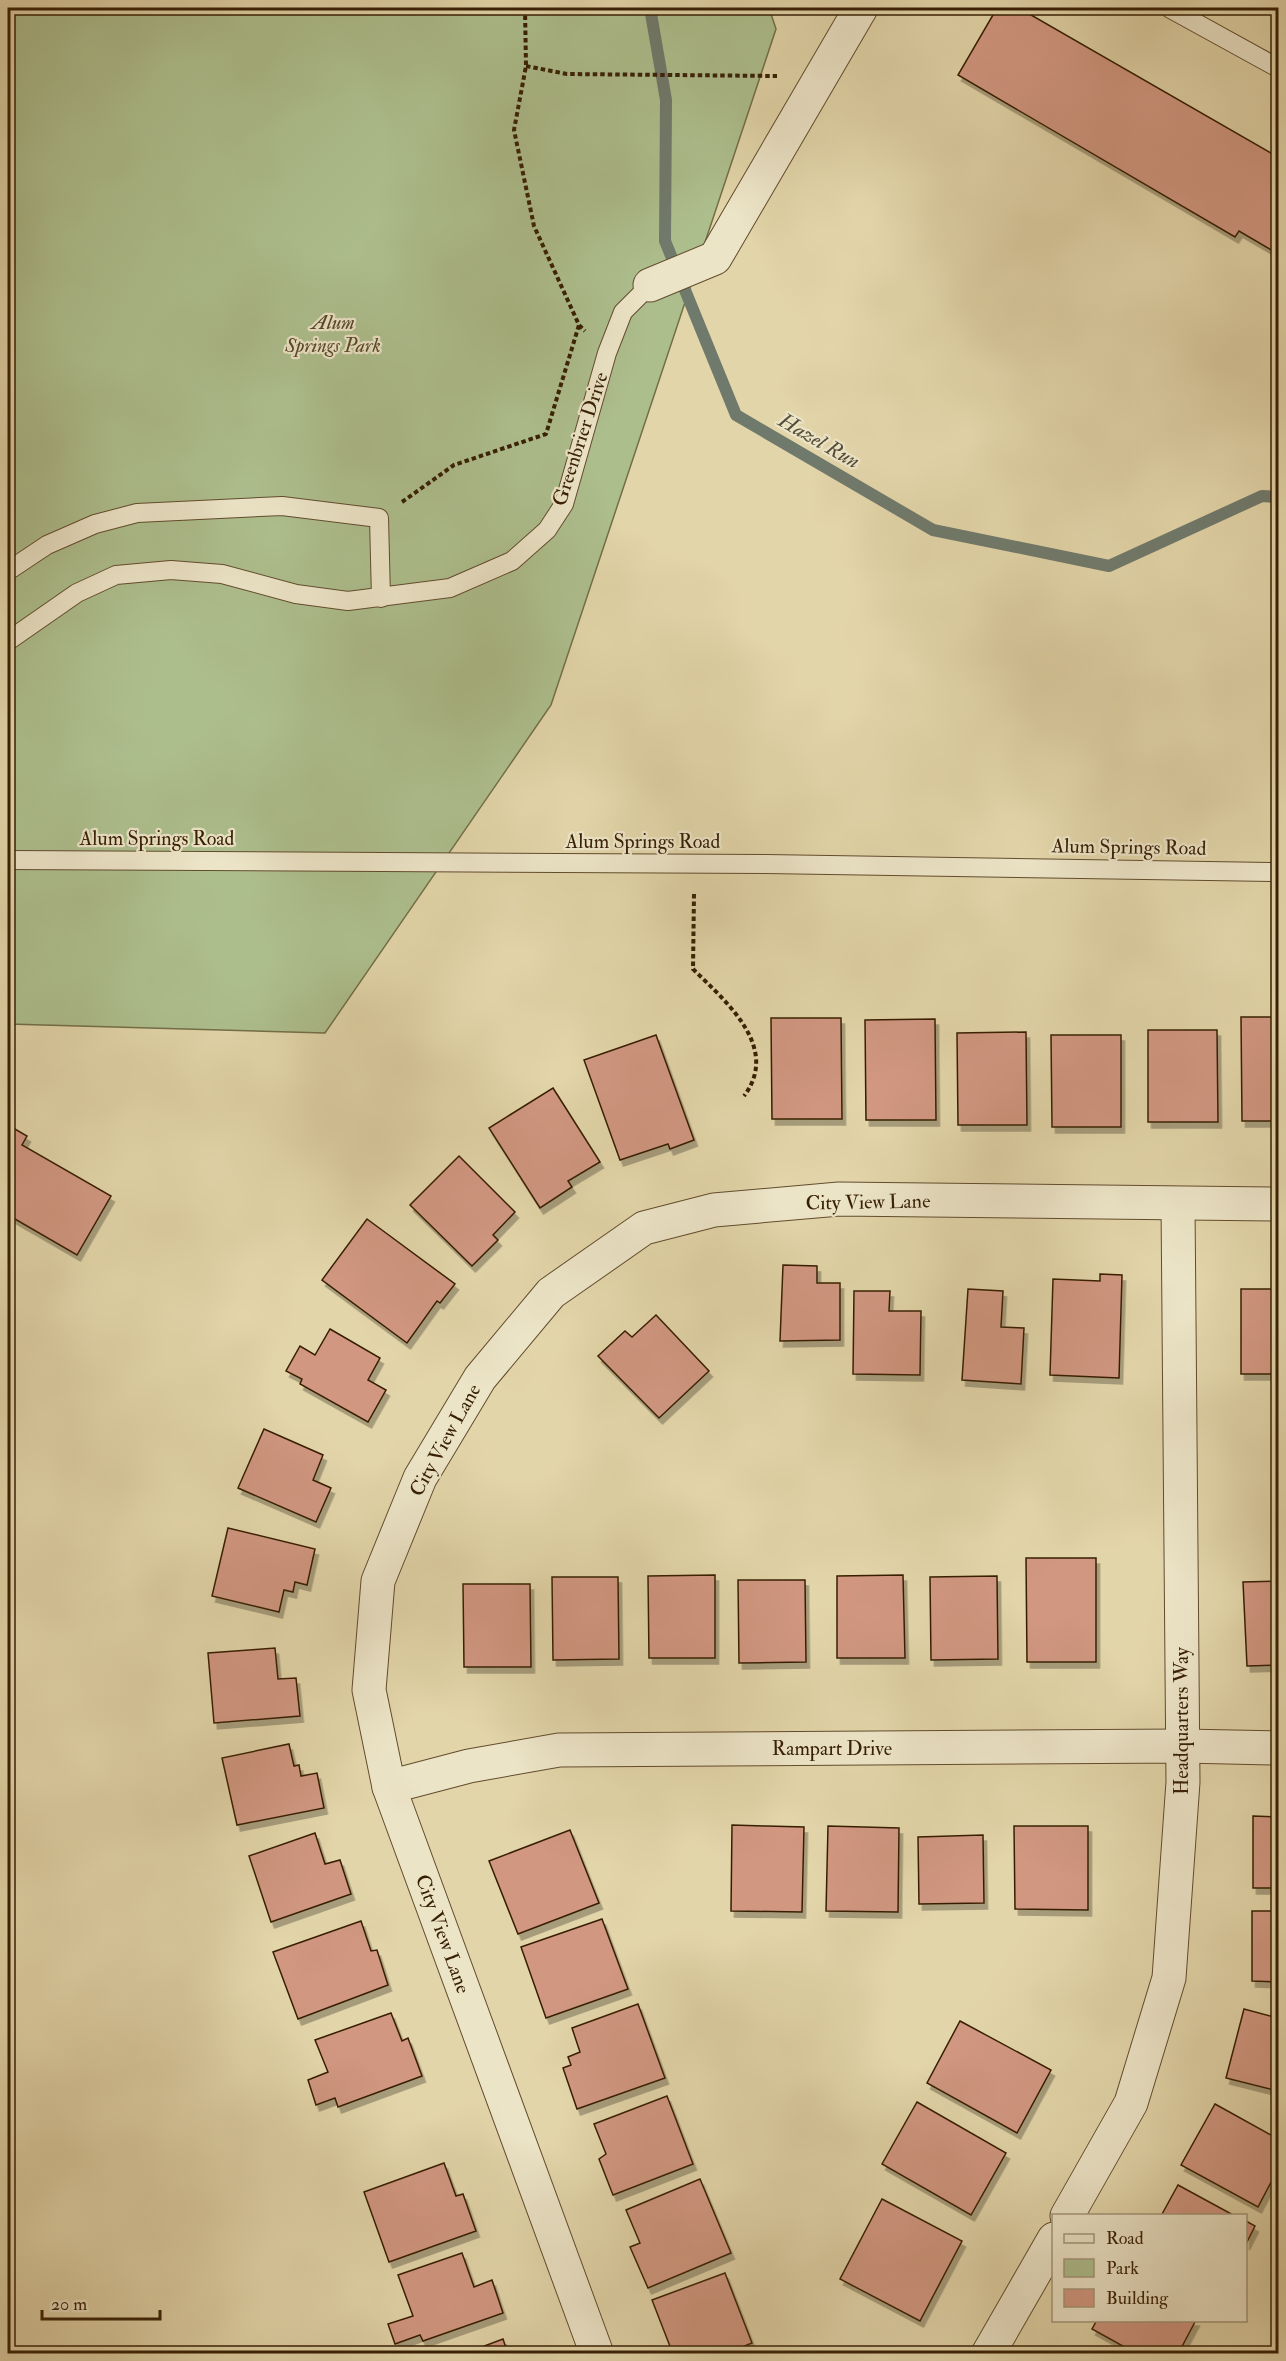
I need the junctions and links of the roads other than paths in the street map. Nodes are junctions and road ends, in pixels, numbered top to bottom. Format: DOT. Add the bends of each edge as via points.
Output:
graph roads {
  1 [pos="861,8"];
  2 [pos="1169,8"];
  3 [pos="1278,68"];
  4 [pos="650,285"];
  5 [pos="8,571"];
  6 [pos="381,598"];
  7 [pos="8,641"];
  8 [pos="8,860"];
  9 [pos="1278,872"];
  10 [pos="1178,1204"];
  11 [pos="1278,1204"];
  12 [pos="1182,1746"];
  13 [pos="1278,1748"];
  14 [pos="389,1787"];
  15 [pos="1068,2214"];
  16 [pos="1052,2241"];
  17 [pos="597,2354"];
  18 [pos="988,2354"];
  1 -- 4 [label="street, Greenbrier Drive" via="715,258"];
  2 -- 3 [label="lane"];
  4 -- 6 [label="lane, Greenbrier Drive" via="623,312 607,353 564,504 547,530 512,561 450,588"];
  5 -- 6 [label="lane" via="47,545 95,524 137,513 282,506 379,518"];
  6 -- 7 [label="lane, Greenbrier Drive" via="348,601 296,594 222,574 171,570 116,575 76,593"];
  8 -- 9 [label="lane, Alum Springs Road" via="766,864"];
  10 -- 11 [label="street, City View Lane"];
  10 -- 12 [label="street, Headquarters Way"];
  10 -- 14 [label="street, City View Lane" via="839,1199 714,1210 644,1228 551,1293 480,1378 420,1478 378,1581 369,1690"];
  12 -- 13 [label="street, Rampart Drive"];
  12 -- 14 [label="street, Rampart Drive" via="559,1750 470,1766"];
  12 -- 15 [label="street, Headquarters Way" via="1170,1978 1131,2103"];
  14 -- 17 [label="street, City View Lane"];
  16 -- 18 [label="street"];
}
